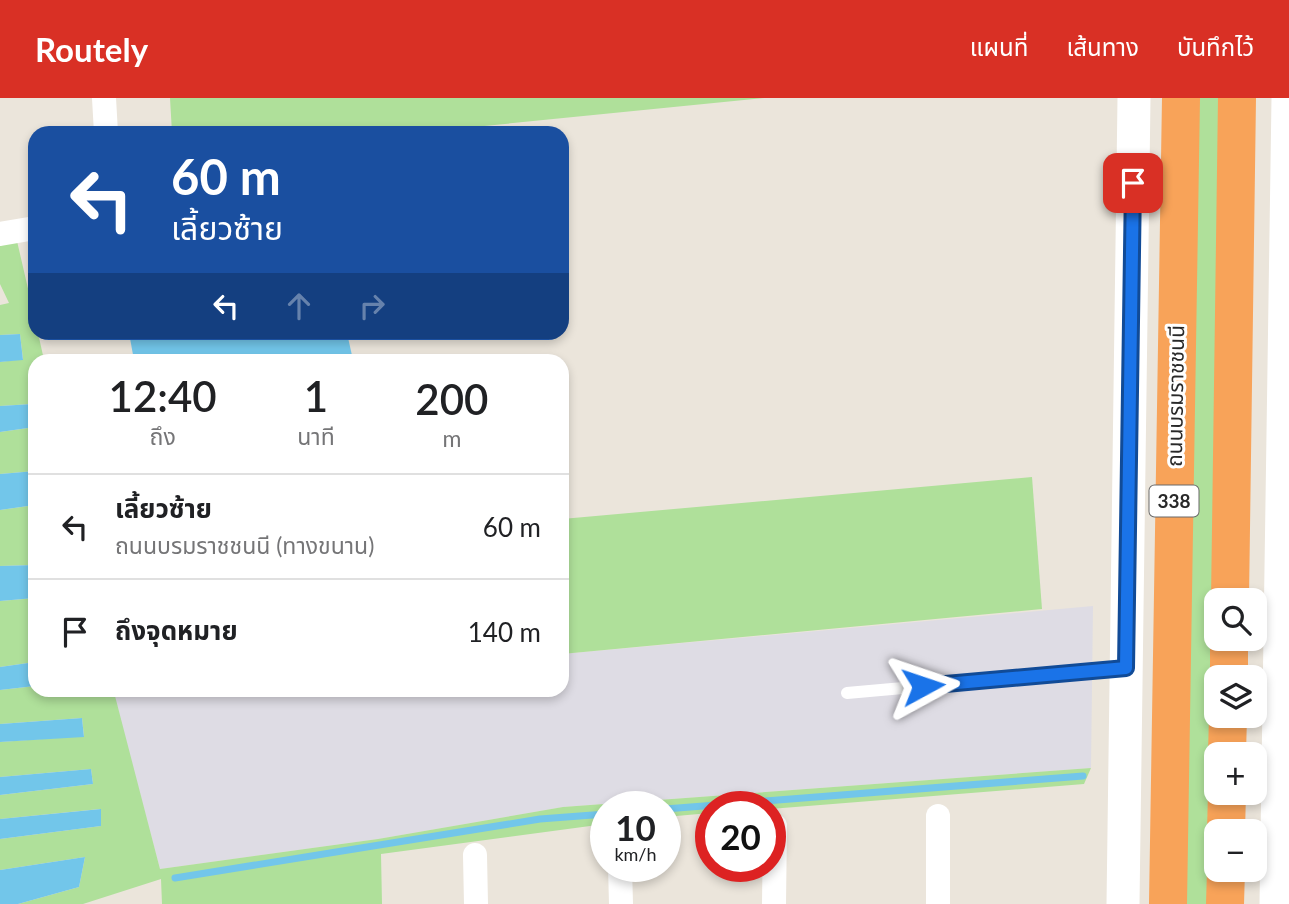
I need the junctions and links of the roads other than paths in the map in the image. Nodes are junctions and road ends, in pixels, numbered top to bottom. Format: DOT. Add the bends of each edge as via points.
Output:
graph roads {
  1 [pos="104,98"];
  2 [pos="1134,98"];
  3 [pos="1181,98"];
  4 [pos="1237,98"];
  5 [pos="1288,98"];
  6 [pos="106,126"];
  7 [pos="1288,161"];
  8 [pos="28,229"];
  9 [pos="0,234"];
  10 [pos="1287,288"];
  11 [pos="1286,480"];
  12 [pos="1230,588"];
  13 [pos="1126,668"];
  14 [pos="847,693"];
  15 [pos="1283,791"];
  16 [pos="938,816"];
  17 [pos="475,855"];
  18 [pos="620,882"];
  19 [pos="774,882"];
  20 [pos="1226,882"];
  21 [pos="476,904"];
  22 [pos="621,904"];
  23 [pos="774,904"];
  24 [pos="938,904"];
  25 [pos="1123,904"];
  26 [pos="1168,904"];
  27 [pos="1225,904"];
  28 [pos="1276,904"];
  1 -- 6 [label="street"];
  2 -- 13 [label="main road, 338"];
  3 -- 26 [label="highway, ถนนบรมราชชนนี / 338"];
  4 -- 12 [label="highway"];
  5 -- 7 [label="main road"];
  7 -- 10 [label="main road"];
  8 -- 9 [label="street"];
  10 -- 11 [label="main road"];
  11 -- 15 [label="main road"];
  13 -- 14 [label="lane"];
  13 -- 25 [label="main road, 338"];
  15 -- 28 [label="main road"];
  16 -- 24 [label="street"];
  17 -- 21 [label="street"];
  18 -- 22 [label="street"];
  19 -- 23 [label="street"];
  20 -- 27 [label="highway"];
}
